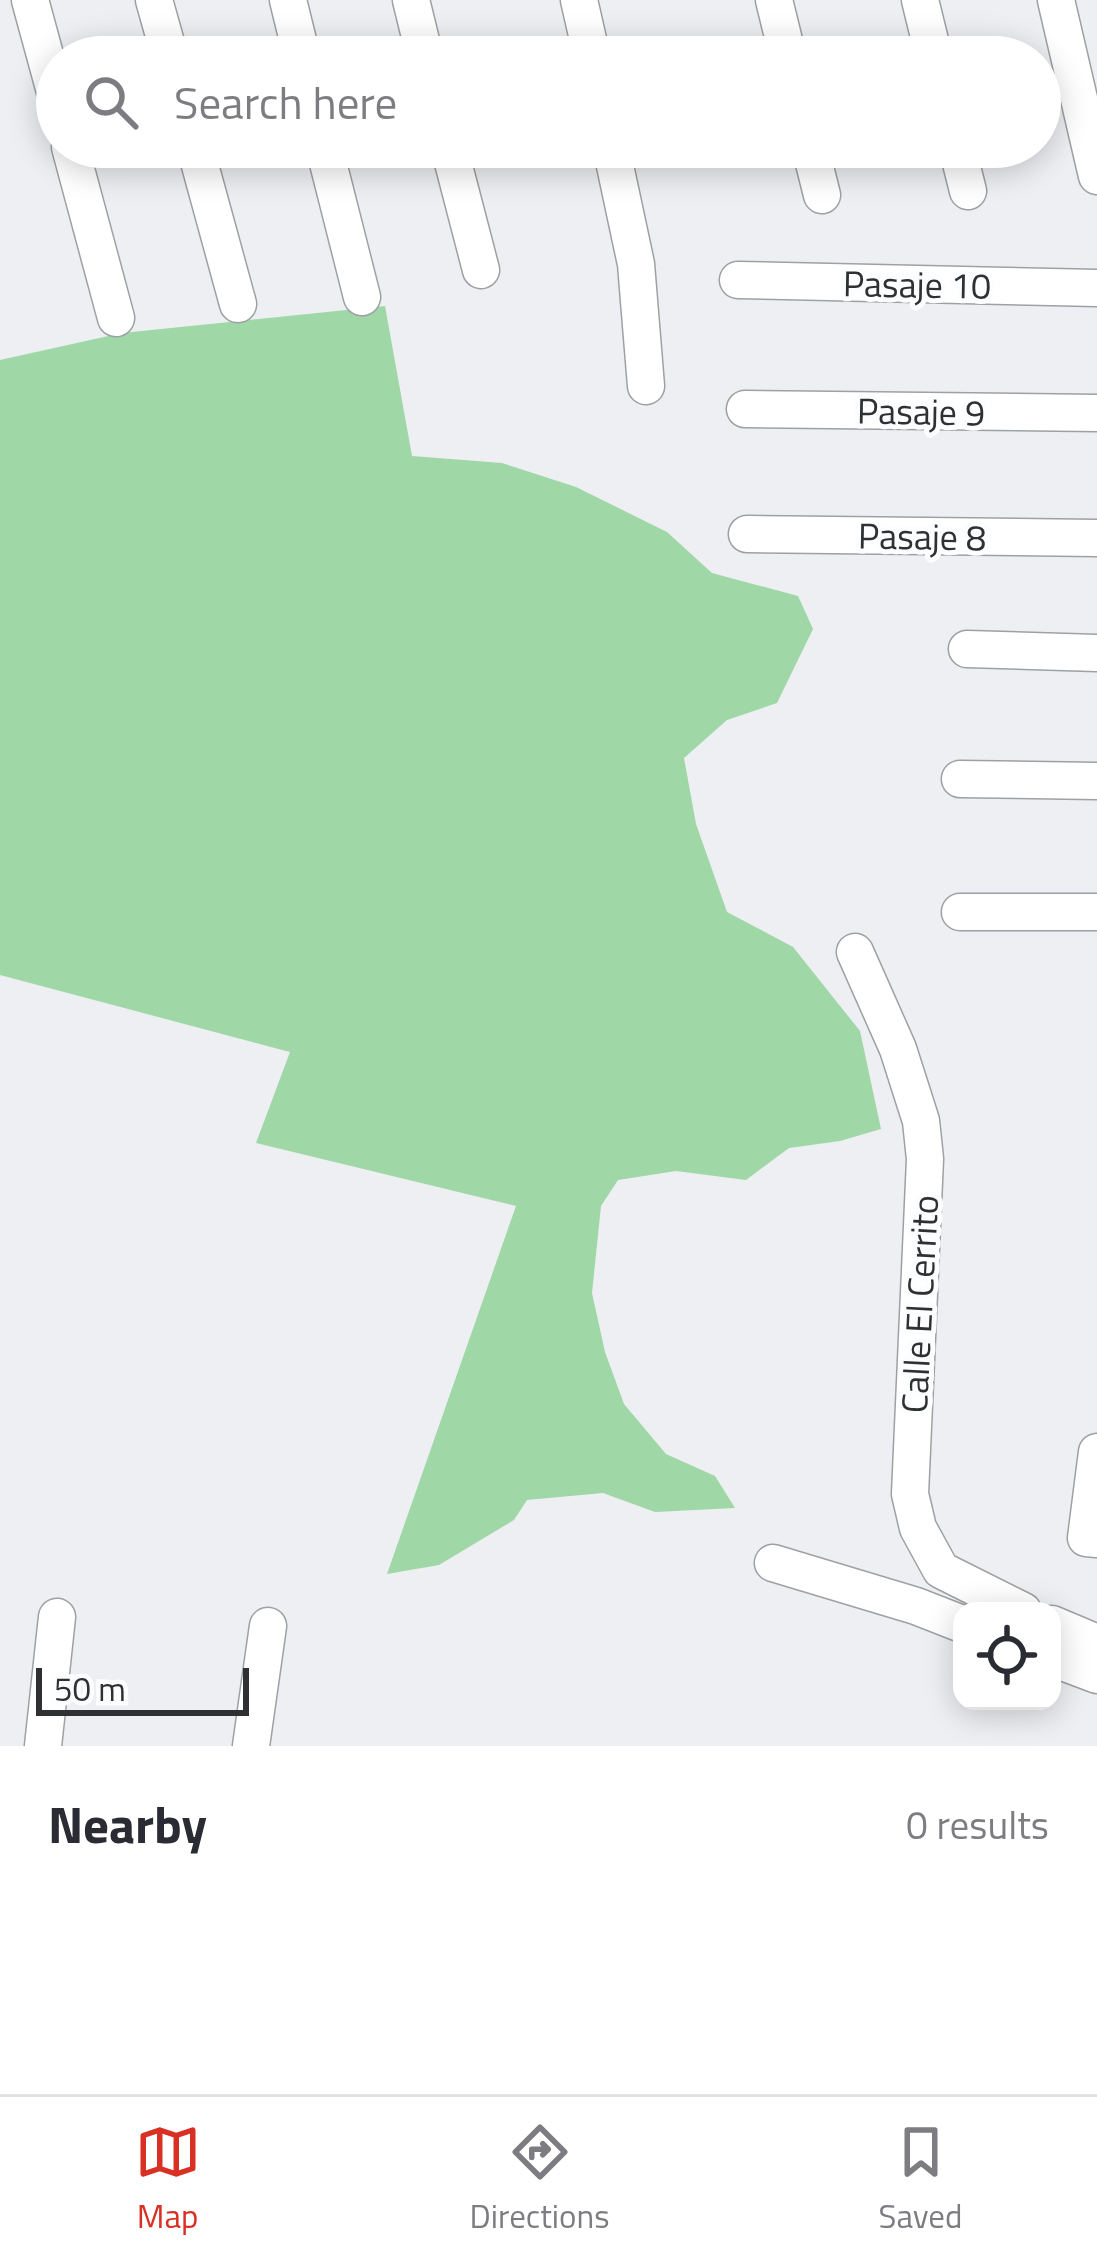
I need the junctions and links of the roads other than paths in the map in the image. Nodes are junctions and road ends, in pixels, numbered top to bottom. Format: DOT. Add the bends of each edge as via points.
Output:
graph roads {
  1 [pos="30,0"];
  2 [pos="154,0"];
  3 [pos="288,0"];
  4 [pos="410,0"];
  5 [pos="579,0"];
  6 [pos="774,0"];
  7 [pos="920,0"];
  8 [pos="1056,0"];
  9 [pos="40,36"];
  10 [pos="164,36"];
  11 [pos="297,36"];
  12 [pos="419,36"];
  13 [pos="587,36"];
  14 [pos="783,36"];
  15 [pos="929,36"];
  16 [pos="76,168"];
  17 [pos="201,168"];
  18 [pos="329,168"];
  19 [pos="454,168"];
  20 [pos="615,168"];
  21 [pos="815,168"];
  22 [pos="962,168"];
  23 [pos="1097,176"];
  24 [pos="968,191"];
  25 [pos="822,195"];
  26 [pos="481,270"];
  27 [pos="738,280"];
  28 [pos="1097,288"];
  29 [pos="362,298"];
  30 [pos="238,304"];
  31 [pos="116,318"];
  32 [pos="646,386"];
  33 [pos="745,410"];
  34 [pos="1097,413"];
  35 [pos="747,534"];
  36 [pos="1097,538"];
  37 [pos="967,650"];
  38 [pos="1097,653"];
  39 [pos="960,779"];
  40 [pos="1097,782"];
  41 [pos="960,912"];
  42 [pos="1097,912"];
  43 [pos="855,952"];
  44 [pos="1097,1452"];
  45 [pos="1091,1539"];
  46 [pos="773,1563"];
  47 [pos="1005,1602"];
  48 [pos="57,1617"];
  49 [pos="953,1620"];
  50 [pos="268,1626"];
  51 [pos="1061,1628"];
  52 [pos="1097,1643"];
  53 [pos="1061,1661"];
  54 [pos="1097,1675"];
  55 [pos="43,1746"];
  56 [pos="251,1746"];
  1 -- 9 [label="street"];
  2 -- 10 [label="street"];
  3 -- 11 [label="street"];
  4 -- 12 [label="street"];
  5 -- 13 [label="street"];
  6 -- 14 [label="street"];
  7 -- 15 [label="street"];
  8 -- 23 [label="street"];
  16 -- 31 [label="street"];
  17 -- 30 [label="street"];
  18 -- 29 [label="street"];
  19 -- 26 [label="street"];
  20 -- 32 [label="street" via="636,264"];
  21 -- 25 [label="street"];
  22 -- 24 [label="street"];
  27 -- 28 [label="street, Pasaje 10"];
  33 -- 34 [label="street, Pasaje 9"];
  35 -- 36 [label="street, Pasaje 8"];
  37 -- 38 [label="street"];
  39 -- 40 [label="street"];
  41 -- 42 [label="street"];
  43 -- 47 [label="street, Calle El Cerrito" via="898,1048 925,1159 910,1494 941,1570"];
  44 -- 45 [label="street"];
  46 -- 49 [label="street"];
  48 -- 55 [label="street"];
  50 -- 56 [label="street"];
  51 -- 52 [label="street"];
  53 -- 54 [label="street"];
}
